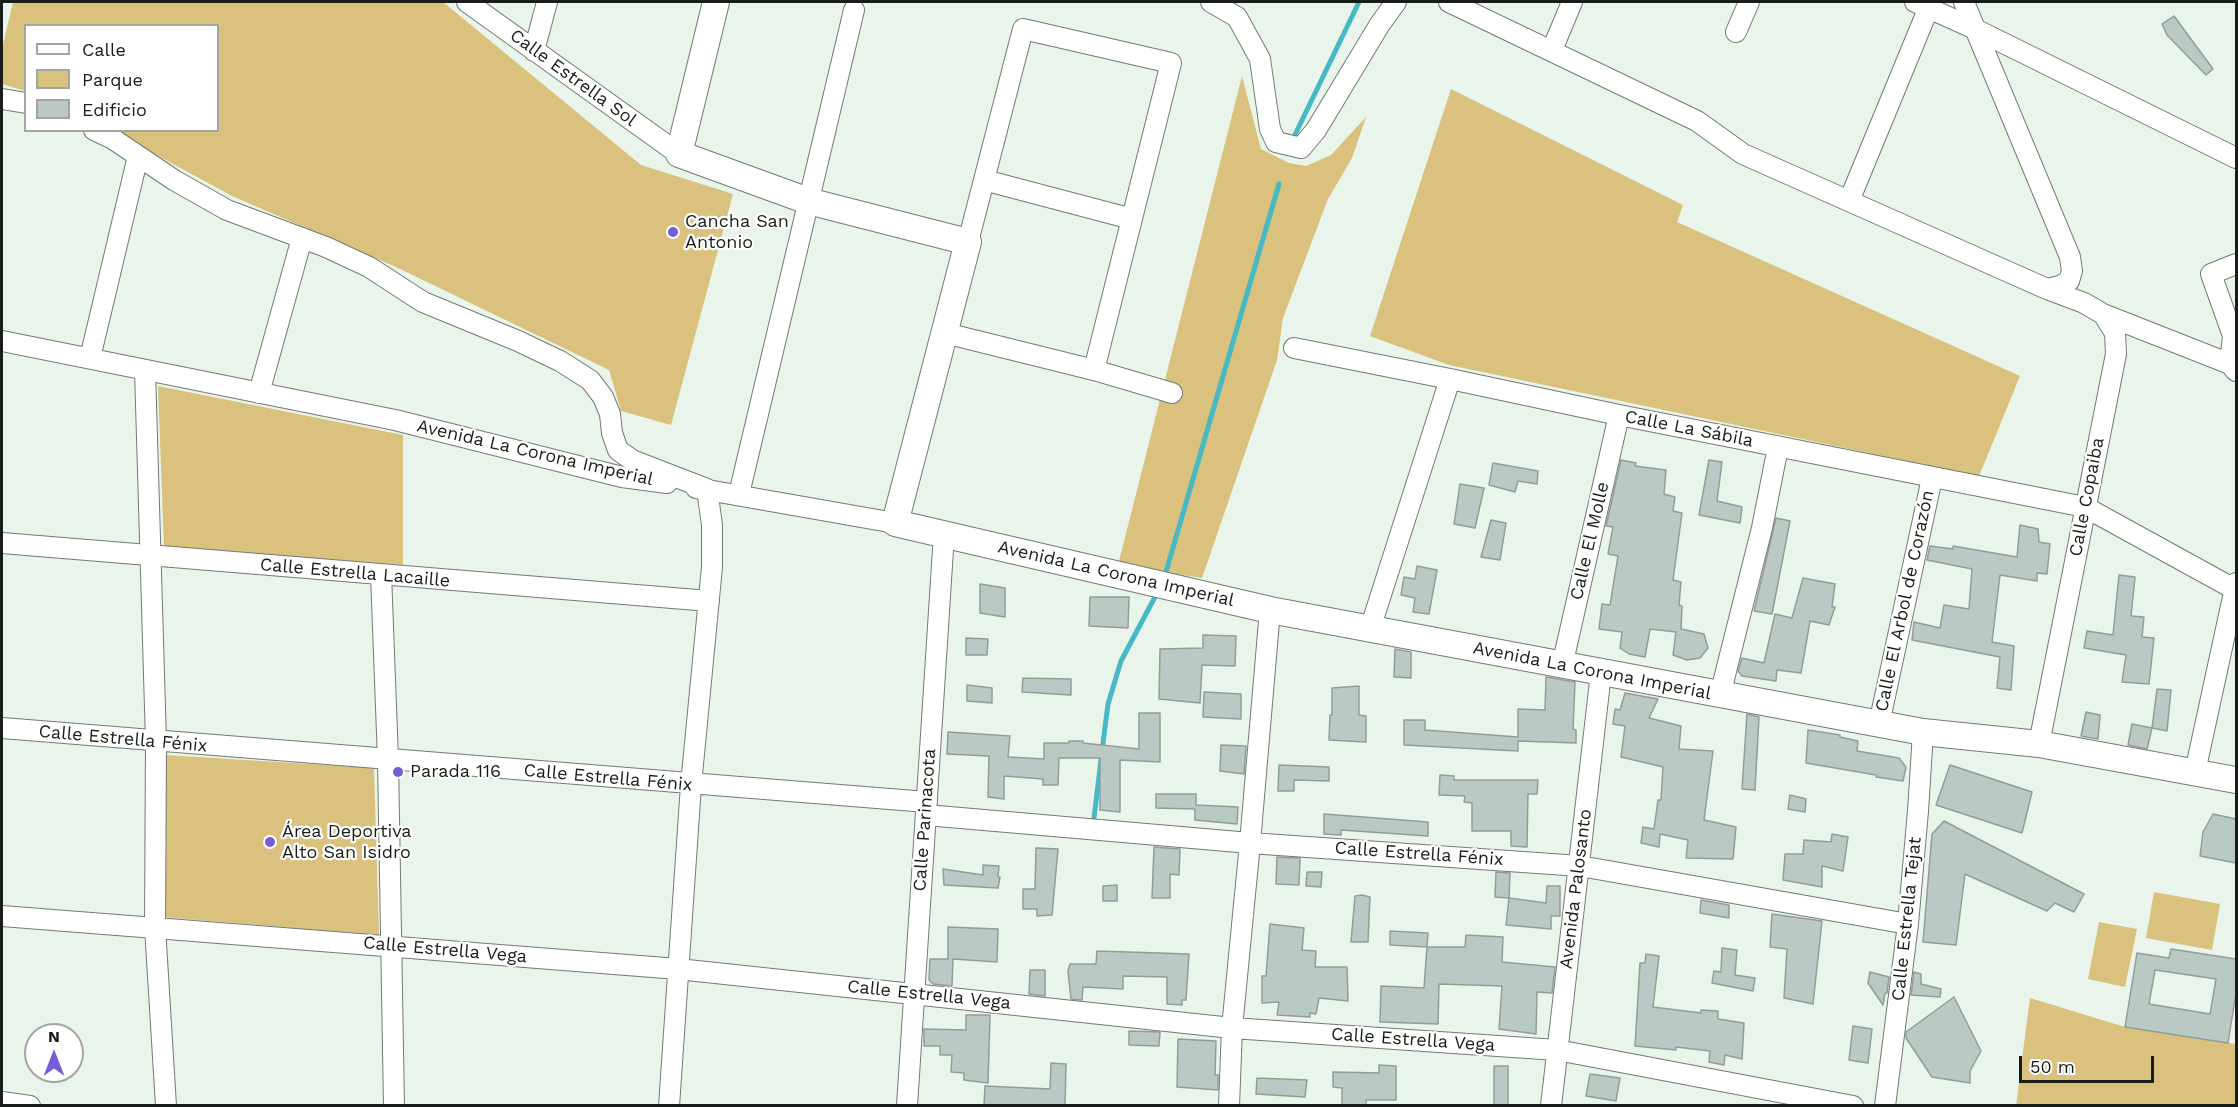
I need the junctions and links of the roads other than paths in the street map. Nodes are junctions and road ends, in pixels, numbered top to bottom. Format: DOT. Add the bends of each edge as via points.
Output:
graph roads {
  1 [pos="467,2"];
  2 [pos="547,2"];
  3 [pos="716,2"];
  4 [pos="1211,2"];
  5 [pos="1396,2"];
  6 [pos="1449,2"];
  7 [pos="1572,2"];
  8 [pos="1749,2"];
  9 [pos="1964,2"];
  10 [pos="1922,4"];
  11 [pos="854,10"];
  12 [pos="1975,29"];
  13 [pos="1736,32"];
  14 [pos="1552,50"];
  15 [pos="534,51"];
  16 [pos="2,99"];
  17 [pos="24,103"];
  18 [pos="98,132"];
  19 [pos="679,154"];
  20 [pos="138,156"];
  21 [pos="2236,158"];
  22 [pos="984,180"];
  23 [pos="808,201"];
  24 [pos="1849,201"];
  25 [pos="1132,219"];
  26 [pos="302,238"];
  27 [pos="968,242"];
  28 [pos="2236,264"];
  29 [pos="2047,289"];
  30 [pos="2103,314"];
  31 [pos="945,333"];
  32 [pos="2,341"];
  33 [pos="1294,348"];
  34 [pos="90,358"];
  35 [pos="2233,368"];
  36 [pos="145,370"];
  37 [pos="1094,370"];
  38 [pos="1450,379"];
  39 [pos="259,393"];
  40 [pos="1172,393"];
  41 [pos="1619,415"];
  42 [pos="1778,447"];
  43 [pos="1932,478"];
  44 [pos="706,489"];
  45 [pos="739,494"];
  46 [pos="2085,507"];
  47 [pos="895,523"];
  48 [pos="944,534"];
  49 [pos="2,543"];
  50 [pos="152,556"];
  51 [pos="381,574"];
  52 [pos="2236,587"];
  53 [pos="709,601"];
  54 [pos="1270,610"];
  55 [pos="1370,629"];
  56 [pos="1562,666"];
  57 [pos="1601,673"];
  58 [pos="1720,695"];
  59 [pos="1879,724"];
  60 [pos="2,728"];
  61 [pos="1923,732"];
  62 [pos="156,741"];
  63 [pos="2039,744"];
  64 [pos="388,760"];
  65 [pos="2195,772"];
  66 [pos="2236,780"];
  67 [pos="691,784"];
  68 [pos="926,808"];
  69 [pos="1250,843"];
  70 [pos="1580,866"];
  71 [pos="2,916"];
  72 [pos="1908,924"];
  73 [pos="155,927"];
  74 [pos="392,946"];
  75 [pos="678,969"];
  76 [pos="914,993"];
  77 [pos="1232,1028"];
  78 [pos="1557,1050"];
  79 [pos="2,1102"];
  80 [pos="30,1106"];
  81 [pos="166,1106"];
  82 [pos="394,1106"];
  83 [pos="669,1106"];
  84 [pos="907,1106"];
  85 [pos="1230,1106"];
  86 [pos="1551,1106"];
  87 [pos="1853,1106"];
  88 [pos="1885,1106"];
  1 -- 15 [label="street, Calle Estrella Sol"];
  2 -- 15 [label="street"];
  3 -- 19 [label="street"];
  4 -- 5 [label="street" via="1237,17 1260,58 1270,129 1276,142 1301,148"];
  6 -- 14 [label="street"];
  7 -- 14 [label="street"];
  8 -- 13 [label="street"];
  9 -- 12 [label="street"];
  10 -- 12 [label="street"];
  10 -- 24 [label="street"];
  11 -- 23 [label="street"];
  12 -- 21 [label="street"];
  12 -- 29 [label="street" via="2070,257 2069,281"];
  14 -- 24 [label="street" via="1697,121 1743,154"];
  15 -- 19 [label="street, Calle Estrella Sol"];
  16 -- 17 [label="street"];
  18 -- 20 [label="street"];
  19 -- 23 [label="street"];
  20 -- 26 [label="street" via="227,210"];
  20 -- 34 [label="street"];
  22 -- 25 [label="street"];
  22 -- 25 [label="street" via="1023,29 1171,63"];
  22 -- 27 [label="street"];
  23 -- 27 [label="street"];
  23 -- 45 [label="street"];
  24 -- 29 [label="street"];
  25 -- 37 [label="street"];
  26 -- 39 [label="street"];
  26 -- 44 [label="street" via="369,267 423,302 560,361 590,380 603,397 618,450 641,464"];
  27 -- 31 [label="street"];
  28 -- 35 [label="street" via="2211,274 2233,336"];
  29 -- 30 [label="street"];
  30 -- 35 [label="street"];
  30 -- 46 [label="street, Calle Copaiba" via="2115,333 2116,354"];
  31 -- 37 [label="street"];
  31 -- 47 [label="street"];
  32 -- 34 [label="street, Avenida La Corona Imperial"];
  33 -- 38 [label="street, Calle La Sábila"];
  34 -- 36 [label="street, Avenida La Corona Imperial"];
  36 -- 39 [label="street, Avenida La Corona Imperial"];
  36 -- 50 [label="street"];
  37 -- 40 [label="street"];
  38 -- 41 [label="street, Calle La Sábila"];
  38 -- 55 [label="street"];
  39 -- 44 [label="street, Avenida La Corona Imperial" via="395,420 622,477"];
  41 -- 42 [label="street, Calle La Sábila"];
  41 -- 56 [label="street, Calle El Molle"];
  42 -- 43 [label="street, Calle La Sábila"];
  42 -- 58 [label="street"];
  43 -- 46 [label="street, Calle La Sábila"];
  43 -- 59 [label="street, Calle El Arbol de Corazón"];
  44 -- 45 [label="street, Avenida La Corona Imperial"];
  44 -- 53 [label="street" via="712,525"];
  45 -- 47 [label="street, Avenida La Corona Imperial"];
  46 -- 52 [label="street, Calle La Sábila"];
  46 -- 63 [label="street, Calle Copaiba"];
  47 -- 48 [label="street, Avenida La Corona Imperial"];
  48 -- 54 [label="street, Avenida La Corona Imperial"];
  48 -- 68 [label="street, Calle Parinacota"];
  49 -- 50 [label="street, Calle Estrella Lacaille"];
  50 -- 51 [label="street, Calle Estrella Lacaille"];
  50 -- 62 [label="street"];
  51 -- 53 [label="street, Calle Estrella Lacaille"];
  51 -- 64 [label="street"];
  52 -- 65 [label="street"];
  53 -- 67 [label="street"];
  54 -- 55 [label="street, Avenida La Corona Imperial"];
  54 -- 69 [label="street"];
  55 -- 56 [label="street, Avenida La Corona Imperial"];
  56 -- 57 [label="street, Avenida La Corona Imperial"];
  57 -- 58 [label="street, Avenida La Corona Imperial"];
  57 -- 70 [label="street, Avenida Palosanto"];
  58 -- 59 [label="street, Avenida La Corona Imperial"];
  59 -- 61 [label="street, Avenida La Corona Imperial"];
  60 -- 62 [label="street, Calle Estrella Fénix"];
  61 -- 63 [label="street, Avenida La Corona Imperial"];
  61 -- 72 [label="street, Calle Estrella Tejat"];
  62 -- 64 [label="street, Calle Estrella Fénix"];
  62 -- 73 [label="street"];
  63 -- 65 [label="street, Avenida La Corona Imperial"];
  64 -- 67 [label="street, Calle Estrella Fénix"];
  64 -- 74 [label="street"];
  65 -- 66 [label="street, Avenida La Corona Imperial"];
  67 -- 68 [label="street, Calle Estrella Fénix"];
  67 -- 75 [label="street"];
  68 -- 69 [label="street, Calle Estrella Fénix"];
  68 -- 76 [label="street, Calle Parinacota"];
  69 -- 70 [label="street, Calle Estrella Fénix"];
  69 -- 77 [label="street"];
  70 -- 72 [label="street, Calle Estrella Fénix"];
  70 -- 78 [label="street, Avenida Palosanto"];
  71 -- 73 [label="street, Calle Estrella Vega"];
  72 -- 88 [label="street, Calle Estrella Tejat"];
  73 -- 74 [label="street, Calle Estrella Vega"];
  73 -- 81 [label="street"];
  74 -- 75 [label="street, Calle Estrella Vega"];
  74 -- 82 [label="street"];
  75 -- 76 [label="street, Calle Estrella Vega"];
  75 -- 83 [label="street"];
  76 -- 77 [label="street, Calle Estrella Vega"];
  76 -- 84 [label="street, Calle Parinacota"];
  77 -- 78 [label="street, Calle Estrella Vega"];
  77 -- 85 [label="street"];
  78 -- 86 [label="street, Avenida Palosanto"];
  78 -- 87 [label="street, Calle Estrella Vega"];
  79 -- 80 [label="street"];
}
